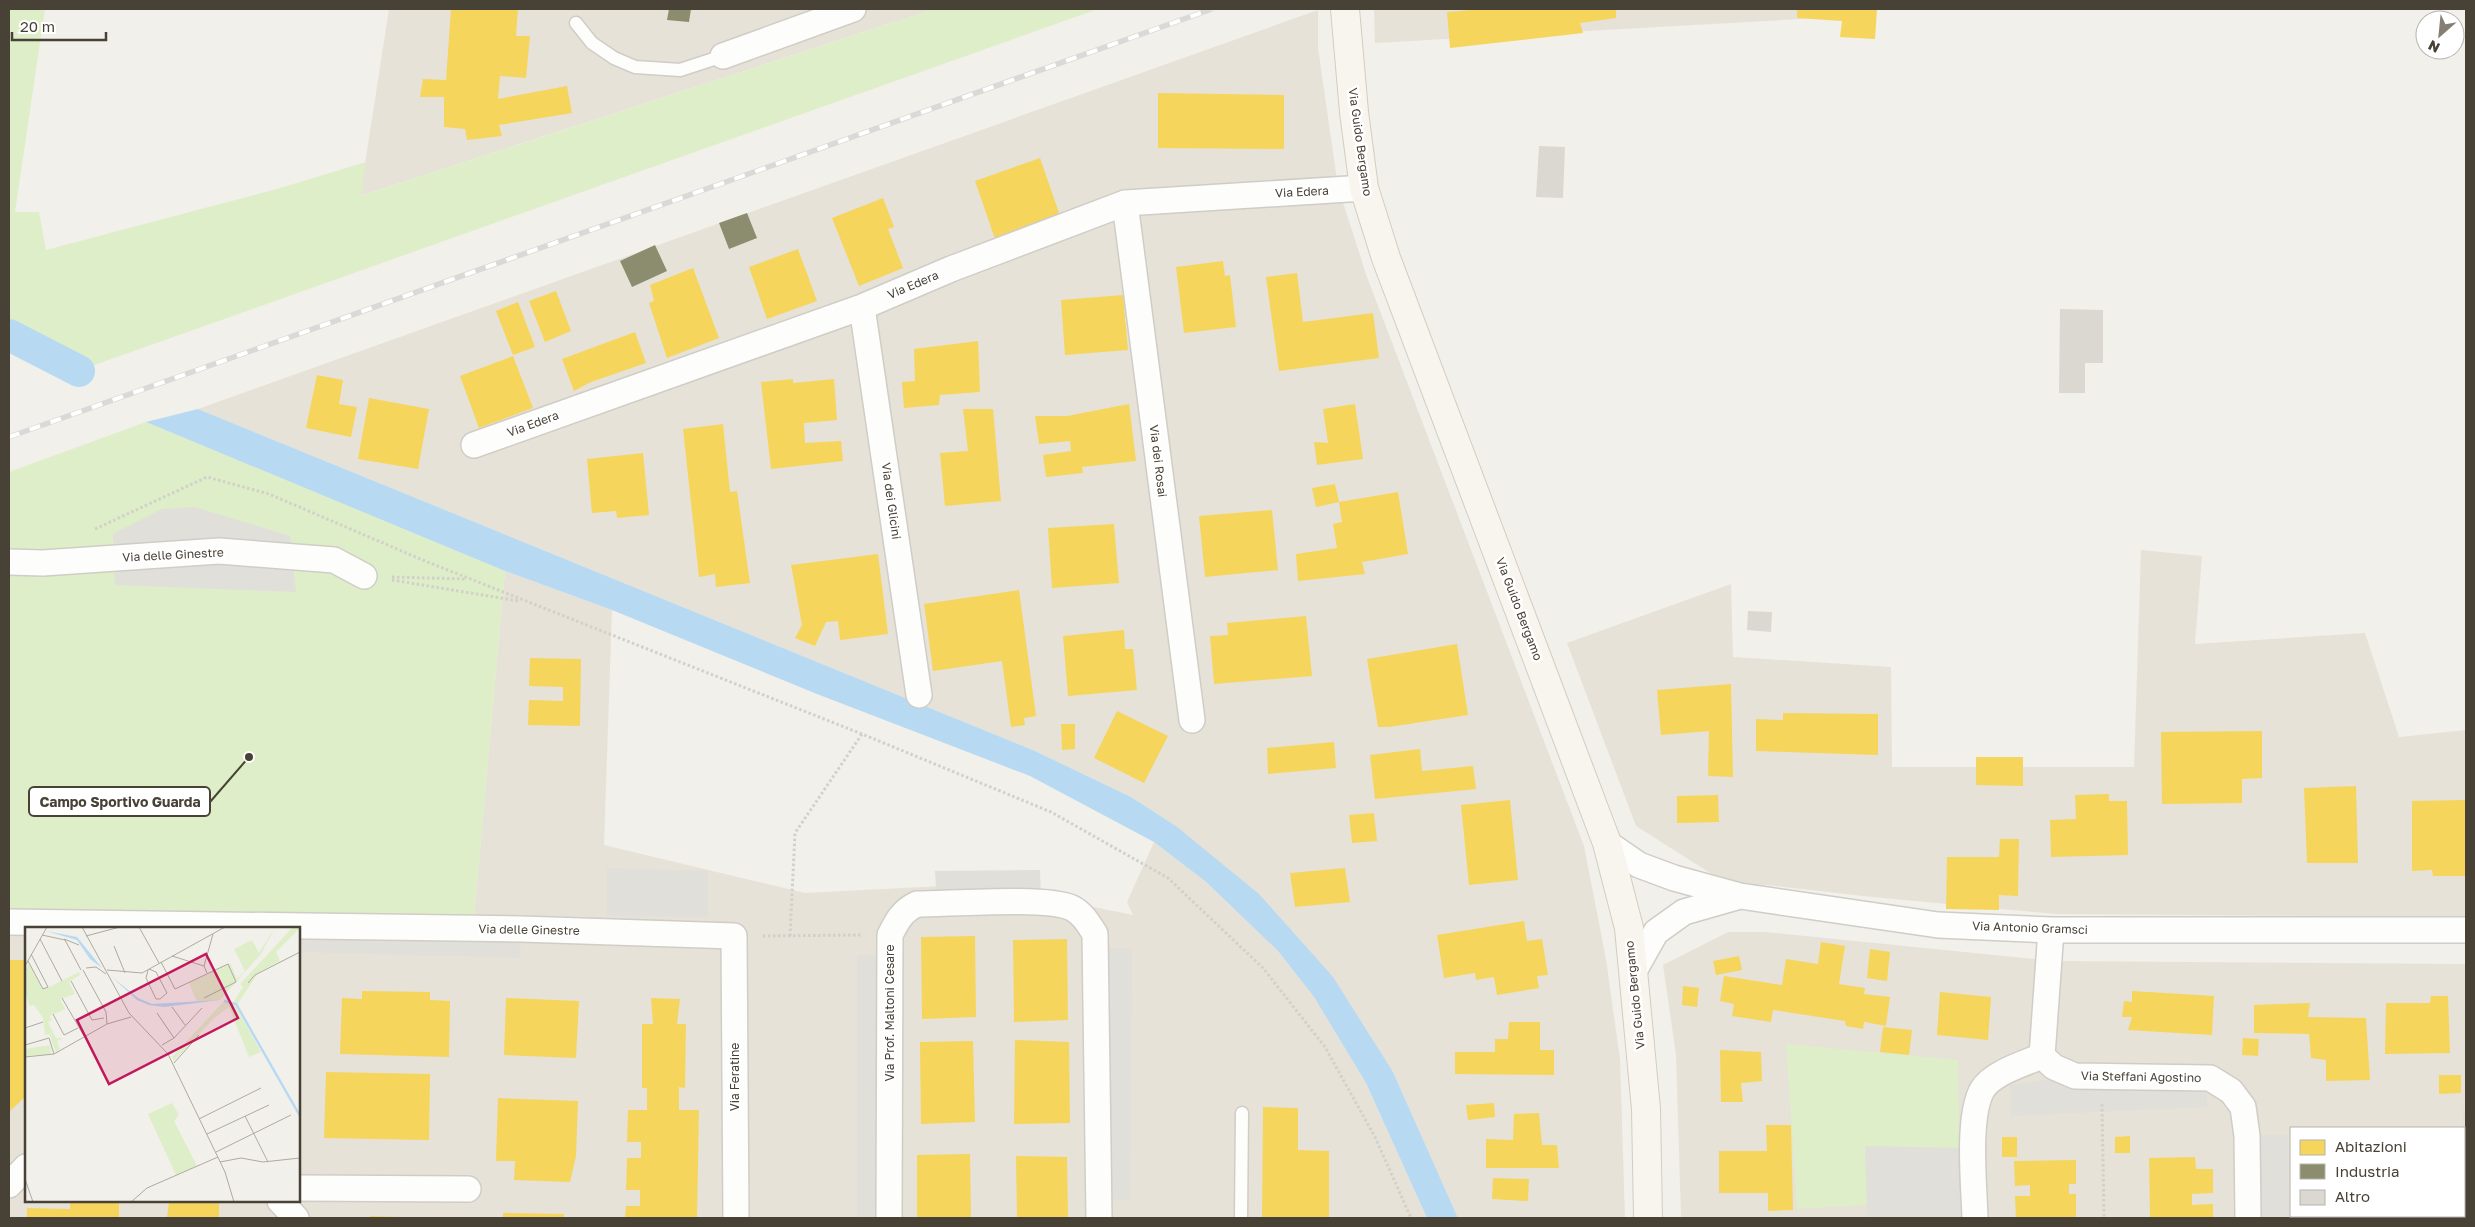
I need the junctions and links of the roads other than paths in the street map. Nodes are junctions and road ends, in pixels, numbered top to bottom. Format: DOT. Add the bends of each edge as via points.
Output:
graph roads {
  1 [pos="853,9"];
  2 [pos="1345,9"];
  3 [pos="576,23"];
  4 [pos="723,56"];
  5 [pos="1364,188"];
  6 [pos="1125,203"];
  7 [pos="862,307"];
  8 [pos="474,445"];
  9 [pos="9,562"];
  10 [pos="364,576"];
  11 [pos="919,694"];
  12 [pos="1192,720"];
  13 [pos="1607,843"];
  14 [pos="1740,896"];
  15 [pos="9,922"];
  16 [pos="122,927"];
  17 [pos="168,927"];
  18 [pos="300,928"];
  19 [pos="2051,930"];
  20 [pos="2466,930"];
  21 [pos="734,936"];
  22 [pos="1633,973"];
  23 [pos="2042,1056"];
  24 [pos="1242,1113"];
  25 [pos="300,1188"];
  26 [pos="468,1189"];
  27 [pos="281,1202"];
  28 [pos="296,1218"];
  29 [pos="736,1218"];
  30 [pos="889,1218"];
  31 [pos="1099,1218"];
  32 [pos="1241,1218"];
  33 [pos="1648,1218"];
  34 [pos="1975,1218"];
  35 [pos="2248,1218"];
  1 -- 4 [label="street"];
  2 -- 5 [label="main road, Via Guido Bergamo"];
  3 -- 4 [label="lane" via="592,43 635,67 680,70"];
  5 -- 6 [label="street, Via Edera"];
  5 -- 13 [label="main road, Via Guido Bergamo" via="1386,258"];
  6 -- 7 [label="street, Via Edera" via="951,269"];
  6 -- 12 [label="street, Via dei Rosai"];
  7 -- 8 [label="street, Via Edera"];
  7 -- 11 [label="street, Via dei Glicini"];
  9 -- 10 [label="street, Via delle Ginestre" via="43,563 219,551 334,560"];
  13 -- 14 [label="street, Via Antonio Gramsci" via="1639,865"];
  13 -- 22 [label="main road, Via Guido Bergamo" via="1629,928"];
  14 -- 19 [label="street, Via Antonio Gramsci" via="1938,925"];
  14 -- 22 [label="street" via="1684,912 1656,932"];
  15 -- 16 [label="street, Via delle Ginestre"];
  16 -- 17 [label="street, Via delle Ginestre"];
  18 -- 21 [label="street, Via delle Ginestre" via="521,929"];
  19 -- 20 [label="street, Via Antonio Gramsci"];
  19 -- 23 [label="street"];
  21 -- 29 [label="street, Via Feratine"];
  22 -- 33 [label="main road, Via Guido Bergamo" via="1646,1109"];
  23 -- 34 [label="street" via="2003,1072 1983,1089 1972,1127"];
  23 -- 35 [label="street, Via Steffani Agostino" via="2054,1067 2075,1076 2210,1078 2231,1091 2243,1107 2247,1136"];
  24 -- 32 [label="lane"];
  25 -- 26 [label="street"];
  27 -- 28 [label="street"];
  30 -- 31 [label="street, Via Prof. Maltoni Cesare" via="890,935 905,910 917,904 1041,902 1071,907 1084,917 1095,934"];
}
